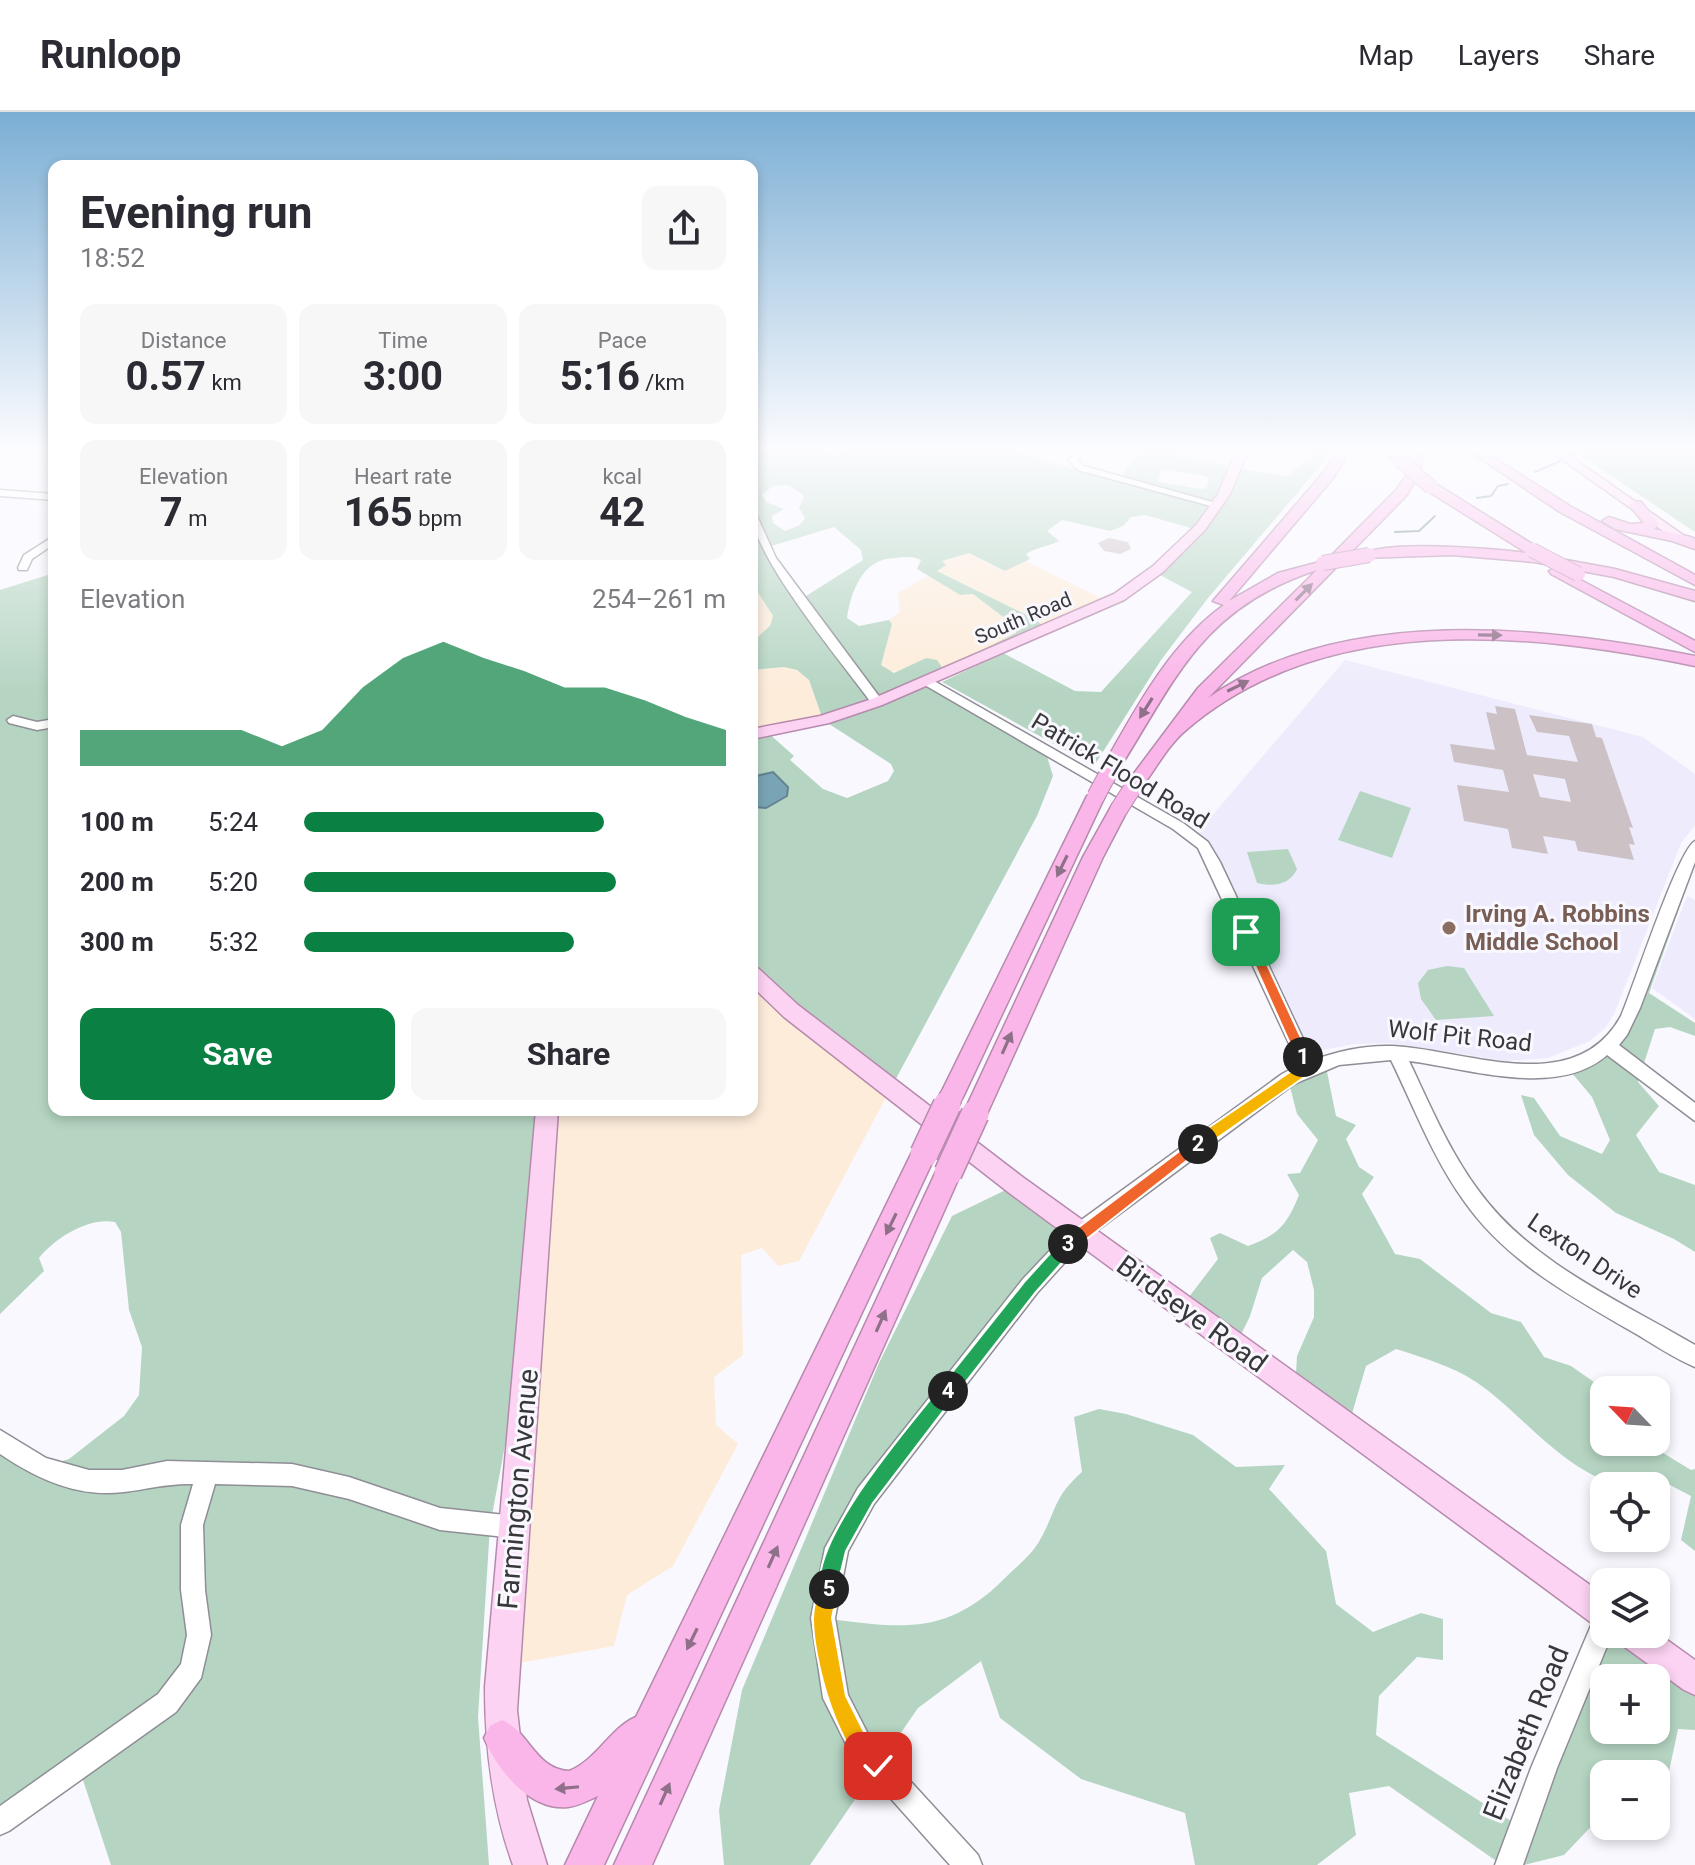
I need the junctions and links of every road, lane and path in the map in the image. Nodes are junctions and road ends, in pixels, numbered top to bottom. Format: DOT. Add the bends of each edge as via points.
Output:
graph roads {
  1 [pos="758,529"];
  2 [pos="1196,529"];
  3 [pos="1282,529"];
  4 [pos="1366,529"];
  5 [pos="1494,529"];
  6 [pos="1601,529"];
  7 [pos="1628,529"];
  8 [pos="1669,529"];
  9 [pos="1680,537"];
  10 [pos="48,543"];
  11 [pos="1695,545"];
  12 [pos="1525,549"];
  13 [pos="1695,553"];
  14 [pos="23,568"];
  15 [pos="1695,581"];
  16 [pos="1695,596"];
  17 [pos="1208,622"];
  18 [pos="1695,631"];
  19 [pos="1695,647"];
  20 [pos="1695,661"];
  21 [pos="927,681"];
  22 [pos="877,702"];
  23 [pos="13,720"];
  24 [pos="48,724"];
  25 [pos="1174,730"];
  26 [pos="758,733"];
  27 [pos="1695,846"];
  28 [pos="758,980"];
  29 [pos="1608,1046"];
  30 [pos="1396,1053"];
  31 [pos="1308,1067"];
  32 [pos="1695,1113"];
  33 [pos="547,1116"];
  34 [pos="936,1163"];
  35 [pos="1080,1232"];
  36 [pos="1695,1357"];
  37 [pos="0,1441"];
  38 [pos="207,1474"];
  39 [pos="514,1527"];
  40 [pos="1590,1603"];
  41 [pos="1594,1648"];
  42 [pos="1652,1648"];
  43 [pos="1695,1679"];
  44 [pos="662,1701"];
  45 [pos="502,1738"];
  46 [pos="0,1822"];
  47 [pos="530,1865"];
  48 [pos="584,1865"];
  49 [pos="633,1865"];
  50 [pos="968,1865"];
  51 [pos="1509,1865"];
  1 -- 22 [label="street" via="771,558"];
  2 -- 21 [label="main road, South Road" via="1170,558 1119,597"];
  3 -- 17 [label="highway"];
  25 -- 4 [label="highway, one-way" via="1216,679"];
  5 -- 12 [label="highway, bridge"];
  6 -- 15 [label="highway"];
  7 -- 9 [label="highway"];
  8 -- 9 [label="main road"];
  9 -- 11 [label="highway"];
  9 -- 13 [label="highway"];
  10 -- 14 [label="street" via="28,557"];
  12 -- 18 [label="highway, bridge"];
  12 -- 19 [label="highway"];
  16 -- 17 [label="highway, bridge" via="1531,557 1441,551 1323,563 1259,586"];
  17 -- 34 [label="highway, one-way, bridge" via="1156,692 1096,796 951,1097"];
  25 -- 20 [label="highway, one-way" via="1211,700 1264,673 1330,651 1383,641 1531,637"];
  21 -- 22 [label="main road, South Road"];
  21 -- 31 [label="street, Patrick Flood Road" via="1203,845"];
  22 -- 26 [label="main road, South Road"];
  23 -- 24 [label="street"];
  34 -- 25 [label="highway, one-way, bridge" via="975,1114 1093,857"];
  27 -- 29 [label="street" via="1631,1010"];
  28 -- 35 [label="main road, Birdseye Road" via="791,1011"];
  29 -- 30 [label="street, Wolf Pit Road" via="1583,1061 1532,1071"];
  29 -- 32 [label="street"];
  30 -- 31 [label="street, Wolf Pit Road" via="1361,1054"];
  30 -- 36 [label="street, Lexton Drive" via="1459,1176 1498,1228 1554,1272"];
  31 -- 35 [label="street, Wolf Pit Road"];
  33 -- 39 [label="main road, Farmington Avenue"];
  34 -- 44 [label="highway, one-way"];
  49 -- 34 [label="highway, one-way"];
  35 -- 40 [label="main road, Birdseye Road"];
  35 -- 50 [label="street, Wolf Pit Road" via="1030,1286 866,1496 837,1548 823,1618 836,1698 860,1745"];
  37 -- 38 [label="street" via="41,1468 89,1481 167,1472"];
  38 -- 39 [label="street" via="320,1479 440,1519"];
  38 -- 46 [label="street" via="192,1525 199,1635 192,1669 167,1703"];
  39 -- 45 [label="main road, Farmington Avenue" via="501,1670"];
  41 -- 51 [label="street, Elizabeth Road"];
  42 -- 43 [label="main road"];
  44 -- 45 [label="highway, one-way" via="611,1764 585,1785 567,1791 538,1783"];
  44 -- 48 [label="highway"];
  45 -- 47 [label="main road, Farmington Avenue" via="512,1806"];
}
